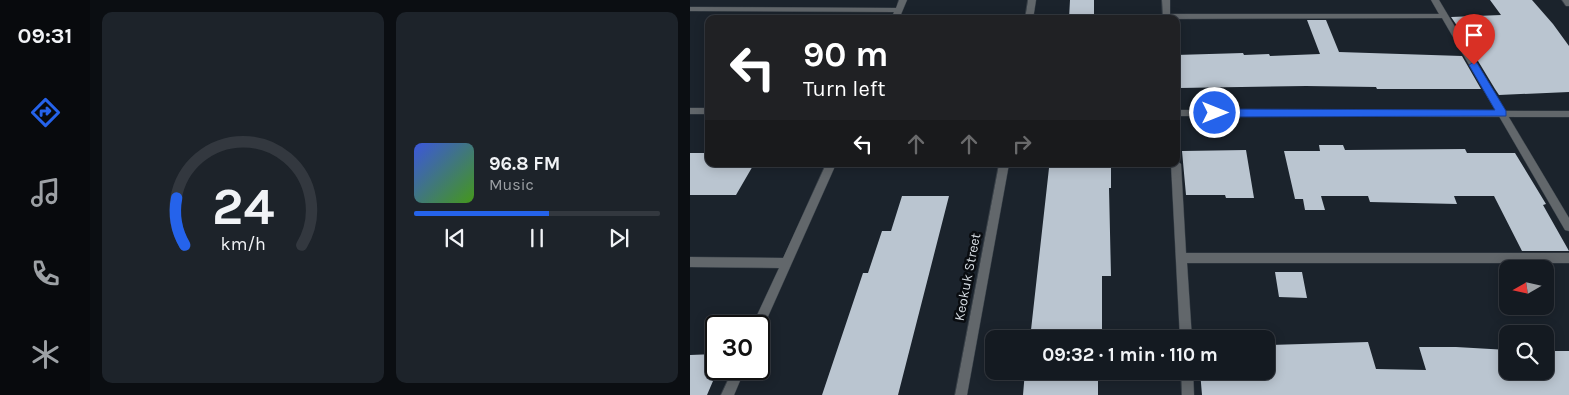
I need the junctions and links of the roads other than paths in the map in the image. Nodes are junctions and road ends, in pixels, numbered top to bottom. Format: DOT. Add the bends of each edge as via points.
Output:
graph roads {
  1 [pos="903,0"];
  2 [pos="1032,0"];
  3 [pos="1166,0"];
  4 [pos="1435,0"];
  5 [pos="1566,0"];
  6 [pos="1569,4"];
  7 [pos="690,9"];
  8 [pos="899,10"];
  9 [pos="897,15"];
  10 [pos="1030,15"];
  11 [pos="1167,15"];
  12 [pos="1445,16"];
  13 [pos="1180,18"];
  14 [pos="690,111"];
  15 [pos="705,112"];
  16 [pos="1180,113"];
  17 [pos="1502,113"];
  18 [pos="1569,114"];
  19 [pos="830,167"];
  20 [pos="1003,167"];
  21 [pos="1176,167"];
  22 [pos="1569,227"];
  23 [pos="1182,258"];
  24 [pos="1569,258"];
  25 [pos="690,262"];
  26 [pos="787,263"];
  27 [pos="763,315"];
  28 [pos="1186,330"];
  29 [pos="734,380"];
  30 [pos="1187,380"];
  31 [pos="727,395"];
  32 [pos="961,395"];
  33 [pos="1188,395"];
  1 -- 8 [label="street"];
  2 -- 10 [label="street"];
  3 -- 11 [label="street"];
  4 -- 12 [label="street"];
  5 -- 6 [label="street"];
  7 -- 8 [label="street"];
  8 -- 9 [label="street"];
  12 -- 13 [label="street"];
  12 -- 17 [label="street"];
  14 -- 15 [label="street"];
  16 -- 17 [label="street"];
  17 -- 18 [label="street"];
  17 -- 22 [label="street"];
  19 -- 26 [label="street"];
  20 -- 32 [label="street, Keokuk Street"];
  21 -- 23 [label="street"];
  23 -- 24 [label="street"];
  23 -- 28 [label="street"];
  25 -- 26 [label="street"];
  26 -- 27 [label="street"];
  29 -- 31 [label="street"];
  30 -- 33 [label="street"];
}
